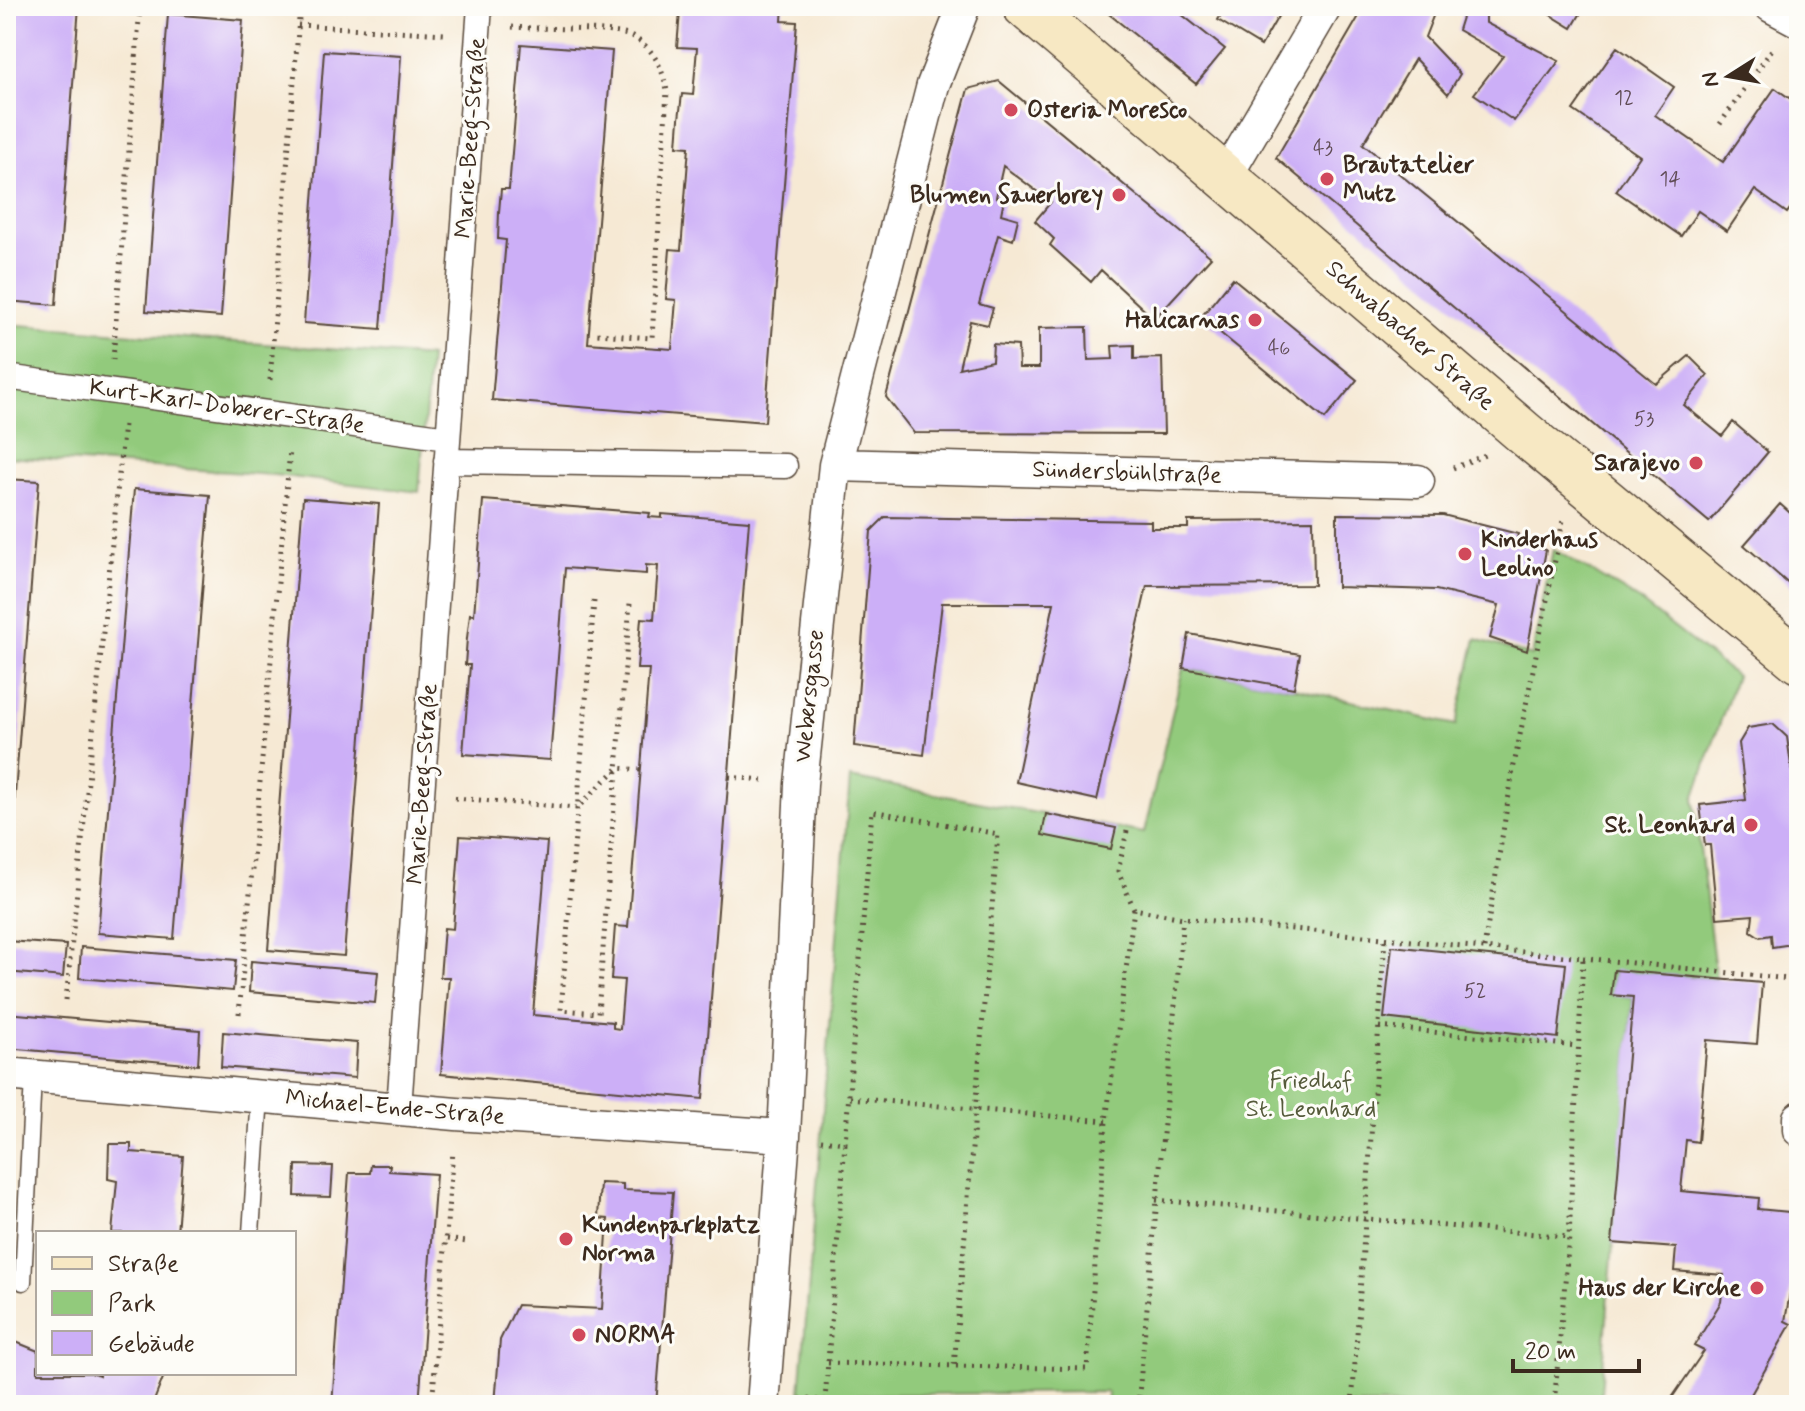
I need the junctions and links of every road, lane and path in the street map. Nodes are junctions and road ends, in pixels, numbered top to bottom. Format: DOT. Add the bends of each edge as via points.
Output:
graph roads {
  1 [pos="140,6"];
  2 [pos="300,6"];
  3 [pos="964,6"];
  4 [pos="1025,6"];
  5 [pos="1326,6"];
  6 [pos="1791,13"];
  7 [pos="479,22"];
  8 [pos="298,25"];
  9 [pos="1720,124"];
  10 [pos="1225,178"];
  11 [pos="116,319"];
  12 [pos="597,334"];
  13 [pos="6,377"];
  14 [pos="127,394"];
  15 [pos="268,413"];
  16 [pos="293,417"];
  17 [pos="1524,433"];
  18 [pos="447,449"];
  19 [pos="835,465"];
  20 [pos="785,466"];
  21 [pos="1418,481"];
  22 [pos="1563,520"];
  23 [pos="594,601"];
  24 [pos="630,603"];
  25 [pos="1799,661"];
  26 [pos="618,768"];
  27 [pos="641,770"];
  28 [pos="422,796"];
  29 [pos="577,808"];
  30 [pos="1127,831"];
  31 [pos="1134,909"];
  32 [pos="1183,918"];
  33 [pos="1385,939"];
  34 [pos="1484,948"];
  35 [pos="1583,958"];
  36 [pos="1799,980"];
  37 [pos="66,1000"];
  38 [pos="239,1014"];
  39 [pos="1379,1027"];
  40 [pos="1578,1046"];
  41 [pos="19,1075"];
  42 [pos="260,1096"];
  43 [pos="850,1098"];
  44 [pos="399,1107"];
  45 [pos="975,1109"];
  46 [pos="456,1114"];
  47 [pos="1799,1118"];
  48 [pos="1106,1121"];
  49 [pos="1799,1130"];
  50 [pos="784,1136"];
  51 [pos="829,1141"];
  52 [pos="845,1143"];
  53 [pos="1156,1200"];
  54 [pos="1366,1219"];
  55 [pos="251,1231"];
  56 [pos="1569,1237"];
  57 [pos="447,1239"];
  58 [pos="467,1242"];
  59 [pos="23,1282"];
  60 [pos="828,1363"];
  61 [pos="954,1367"];
  62 [pos="763,1401"];
  63 [pos="432,1405"];
  64 [pos="1138,1405"];
  65 [pos="1352,1405"];
  66 [pos="1554,1405"];
  1 -- 11 [label="path"];
  2 -- 8 [label="path"];
  3 -- 19 [label="street, Webersgasse" via="933,85"];
  4 -- 10 [label="main road, Schwabacher Straße"];
  5 -- 10 [label="street"];
  6 -- 9 [label="path"];
  7 -- 8 [label="path"];
  7 -- 12 [label="path" via="629,35 661,67 667,91 652,338"];
  7 -- 18 [label="street, Marie-Beeg-Straße"];
  8 -- 15 [label="path"];
  10 -- 17 [label="main road, Schwabacher Straße"];
  13 -- 14 [label="street, Kurt-Karl-Doberer-Straße"];
  14 -- 15 [label="street, Kurt-Karl-Doberer-Straße"];
  14 -- 37 [label="path"];
  15 -- 16 [label="street, Kurt-Karl-Doberer-Straße"];
  16 -- 18 [label="street, Kurt-Karl-Doberer-Straße"];
  16 -- 38 [label="path"];
  17 -- 21 [label="path" via="1485,456"];
  17 -- 25 [label="main road, Schwabacher Straße"];
  18 -- 20 [label="street"];
  18 -- 28 [label="street, Marie-Beeg-Straße"];
  19 -- 21 [label="street, Sündersbühlstraße"];
  19 -- 50 [label="street, Webersgasse" via="801,784"];
  22 -- 34 [label="path"];
  23 -- 29 [label="path"];
  24 -- 26 [label="path"];
  26 -- 27 [label="path"];
  26 -- 29 [label="path"];
  26 -- 29 [label="path" via="598,1013 561,1010"];
  28 -- 29 [label="path"];
  28 -- 44 [label="street, Marie-Beeg-Straße"];
  30 -- 31 [label="path" via="1118,871"];
  31 -- 32 [label="path"];
  31 -- 48 [label="path"];
  32 -- 33 [label="path"];
  32 -- 53 [label="path"];
  33 -- 34 [label="path"];
  33 -- 39 [label="path"];
  34 -- 35 [label="path"];
  35 -- 36 [label="path"];
  35 -- 40 [label="path"];
  39 -- 40 [label="path"];
  39 -- 54 [label="path"];
  40 -- 56 [label="path"];
  41 -- 42 [label="street, Michael-Ende-Straße"];
  41 -- 59 [label="lane"];
  42 -- 44 [label="street, Michael-Ende-Straße"];
  42 -- 55 [label="lane"];
  43 -- 45 [label="path"];
  43 -- 45 [label="path" via="872,811 998,834"];
  43 -- 52 [label="path"];
  44 -- 46 [label="street, Michael-Ende-Straße"];
  45 -- 48 [label="path"];
  45 -- 61 [label="path"];
  46 -- 50 [label="street, Michael-Ende-Straße"];
  46 -- 57 [label="path"];
  47 -- 49 [label="street"];
  48 -- 61 [label="path" via="1087,1369"];
  50 -- 62 [label="street, Webersgasse"];
  51 -- 52 [label="path"];
  52 -- 60 [label="path"];
  53 -- 54 [label="path"];
  53 -- 64 [label="path"];
  54 -- 56 [label="path"];
  54 -- 65 [label="path"];
  56 -- 66 [label="path"];
  57 -- 58 [label="path"];
  57 -- 63 [label="path"];
  60 -- 61 [label="path"];
  60 -- 62 [label="path" via="825,1400"];
}
